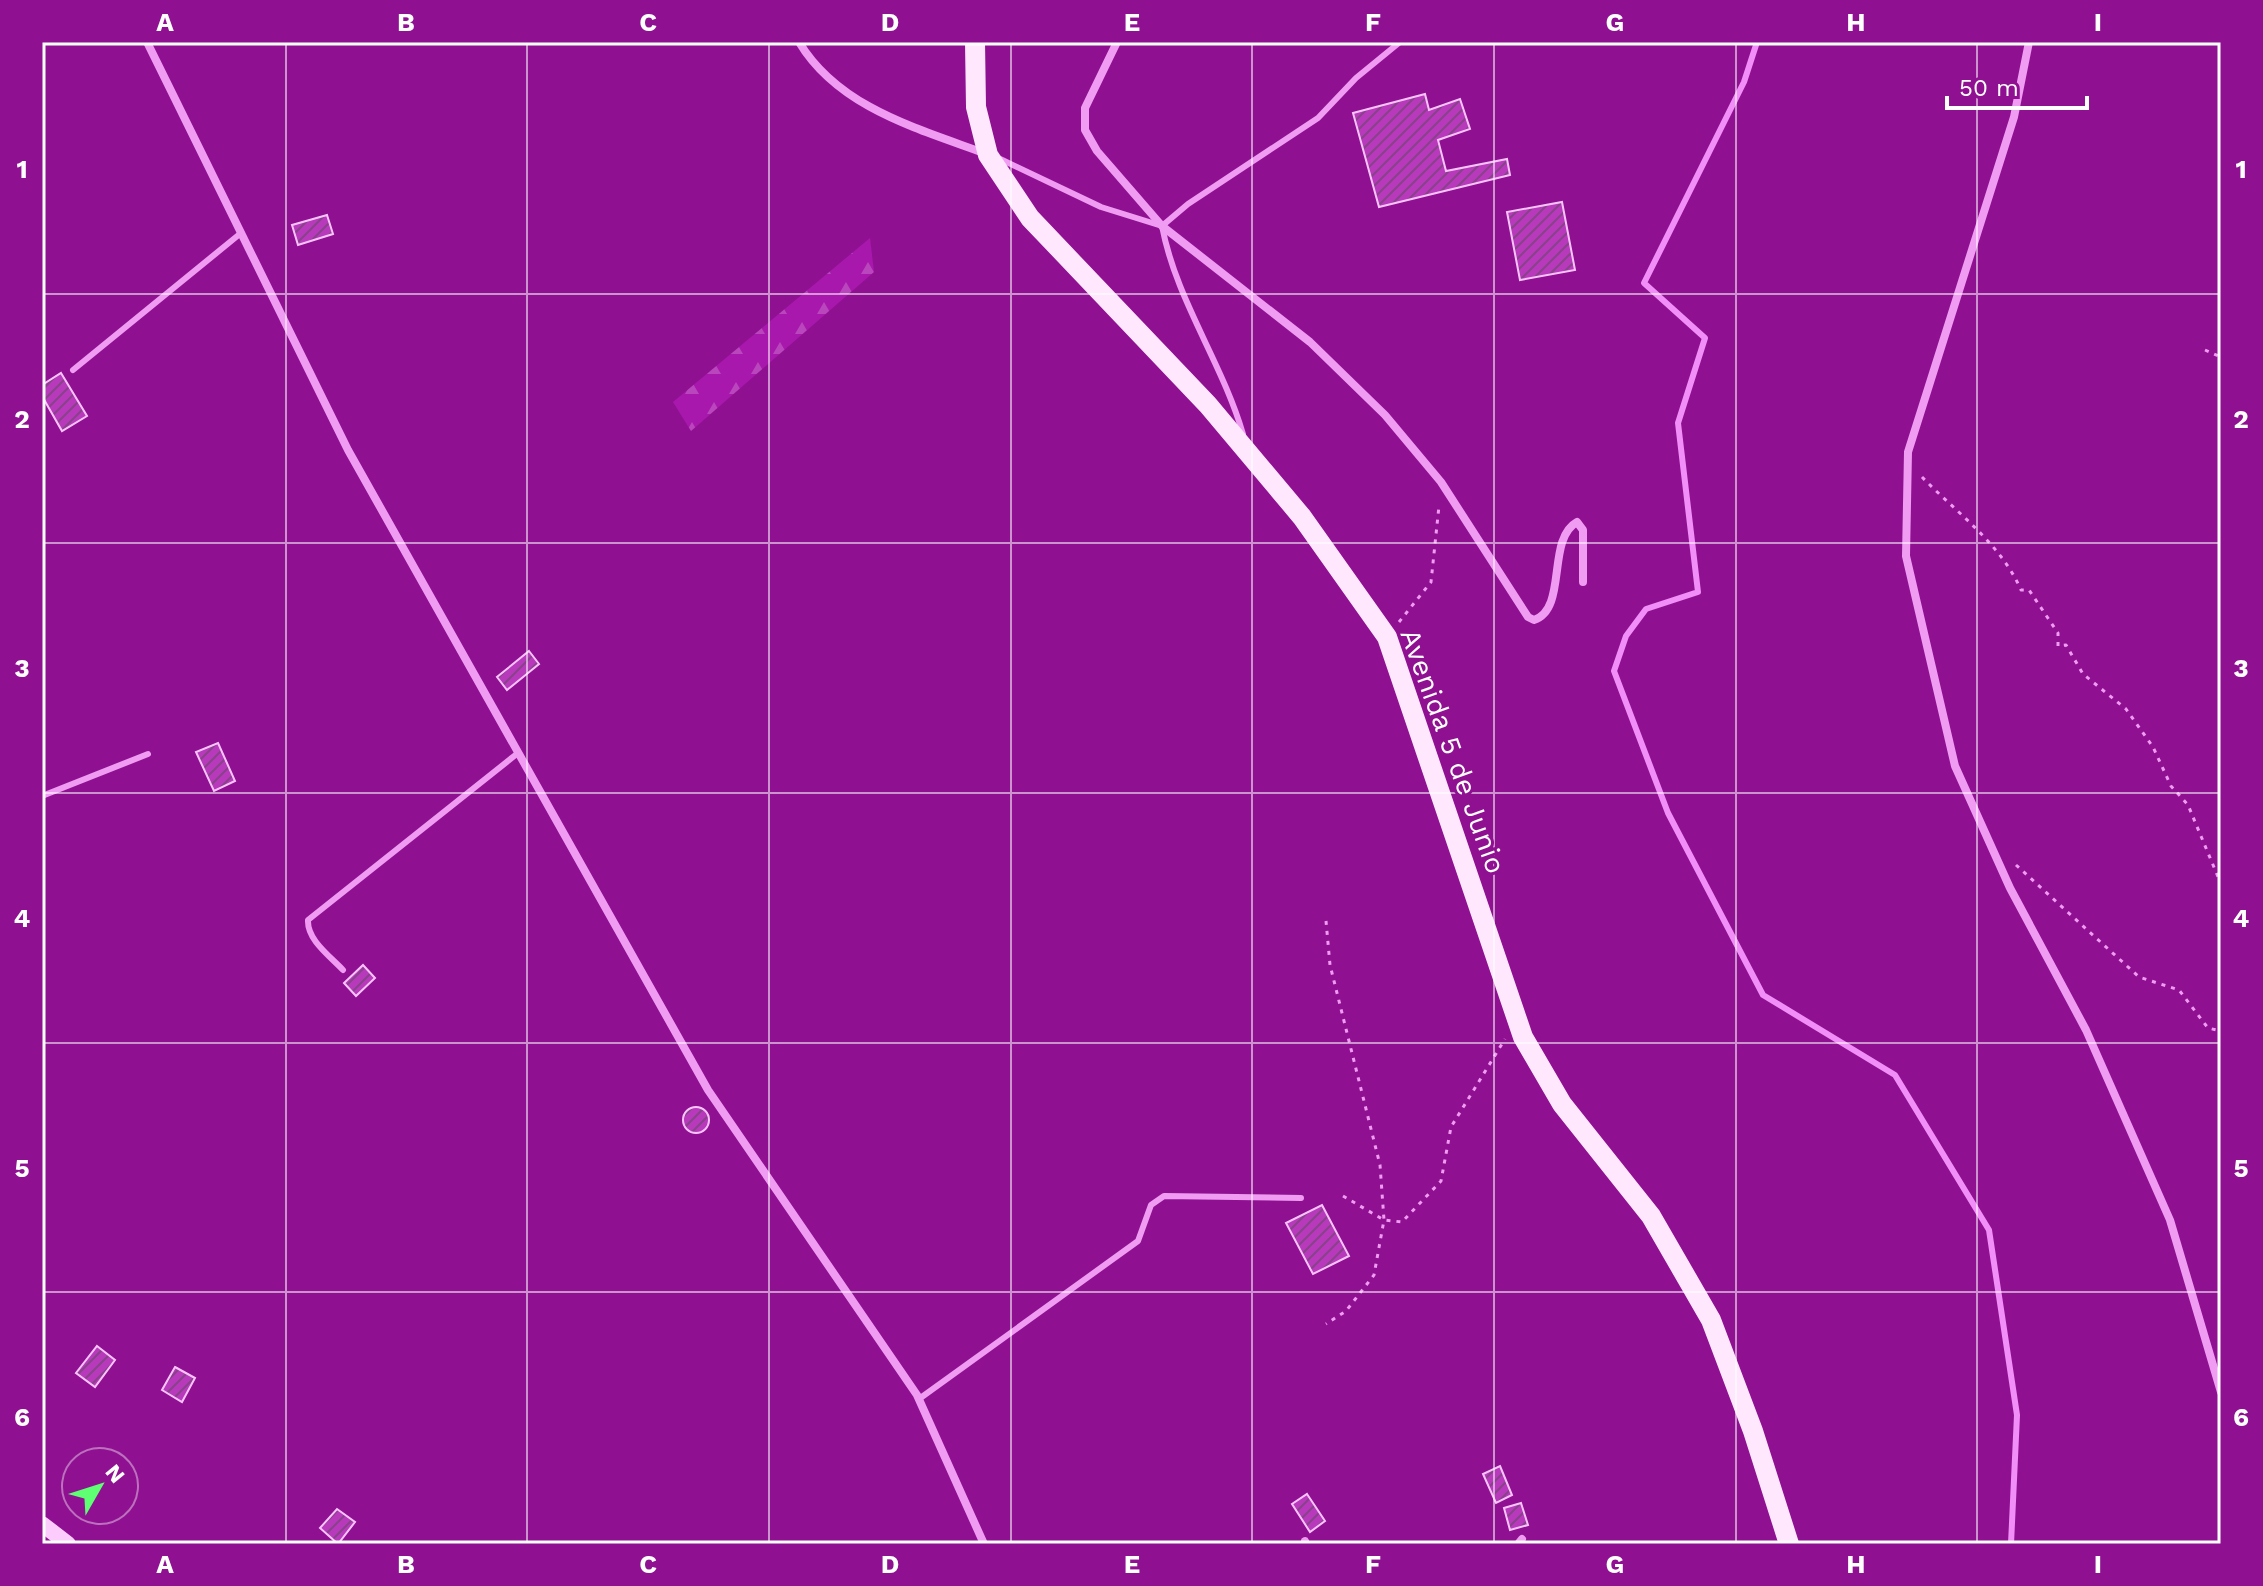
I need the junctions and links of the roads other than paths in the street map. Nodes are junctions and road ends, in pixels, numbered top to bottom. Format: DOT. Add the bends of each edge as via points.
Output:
graph roads {
  1 [pos="147,42"];
  2 [pos="799,42"];
  3 [pos="975,42"];
  4 [pos="1117,42"];
  5 [pos="1400,42"];
  6 [pos="2029,42"];
  7 [pos="988,155"];
  8 [pos="1162,226"];
  9 [pos="241,233"];
  10 [pos="73,370"];
  11 [pos="1248,452"];
  12 [pos="1583,582"];
  13 [pos="518,753"];
  14 [pos="148,754"];
  15 [pos="42,796"];
  16 [pos="343,970"];
  17 [pos="1301,1198"];
  18 [pos="2221,1392"];
  19 [pos="919,1399"];
  20 [pos="42,1524"];
  21 [pos="68,1544"];
  22 [pos="984,1544"];
  23 [pos="1789,1544"];
  1 -- 9 [label="street"];
  2 -- 7 [label="street" via="813,66 841,91 900,122"];
  3 -- 7 [label="main road, Avenida 5 de Junio" via="976,107"];
  4 -- 8 [label="street" via="1085,108 1085,130"];
  5 -- 8 [label="lane" via="1318,118"];
  6 -- 18 [label="street" via="2014,117 1927,386 1908,463 1906,556 1955,766 2086,1030 2170,1220"];
  7 -- 8 [label="lane" via="1008,159 1101,207"];
  7 -- 11 [label="main road, Avenida 5 de Junio" via="1030,218"];
  8 -- 11 [label="lane" via="1168,259 1231,393"];
  8 -- 12 [label="street" via="1310,342 1385,415 1441,482 1528,617 1534,620 1544,614 1562,542 1577,522 1583,530"];
  9 -- 10 [label="lane"];
  9 -- 13 [label="street" via="348,450"];
  11 -- 23 [label="main road, Avenida 5 de Junio" via="1302,517 1387,637 1523,1037 1562,1104 1651,1216 1711,1320"];
  13 -- 16 [label="lane" via="308,920 307,930"];
  13 -- 19 [label="street" via="708,1090"];
  14 -- 15 [label="lane"];
  17 -- 19 [label="lane" via="1164,1196 1151,1205 1138,1241"];
  19 -- 22 [label="street"];
  20 -- 21 [label="street"];
}
